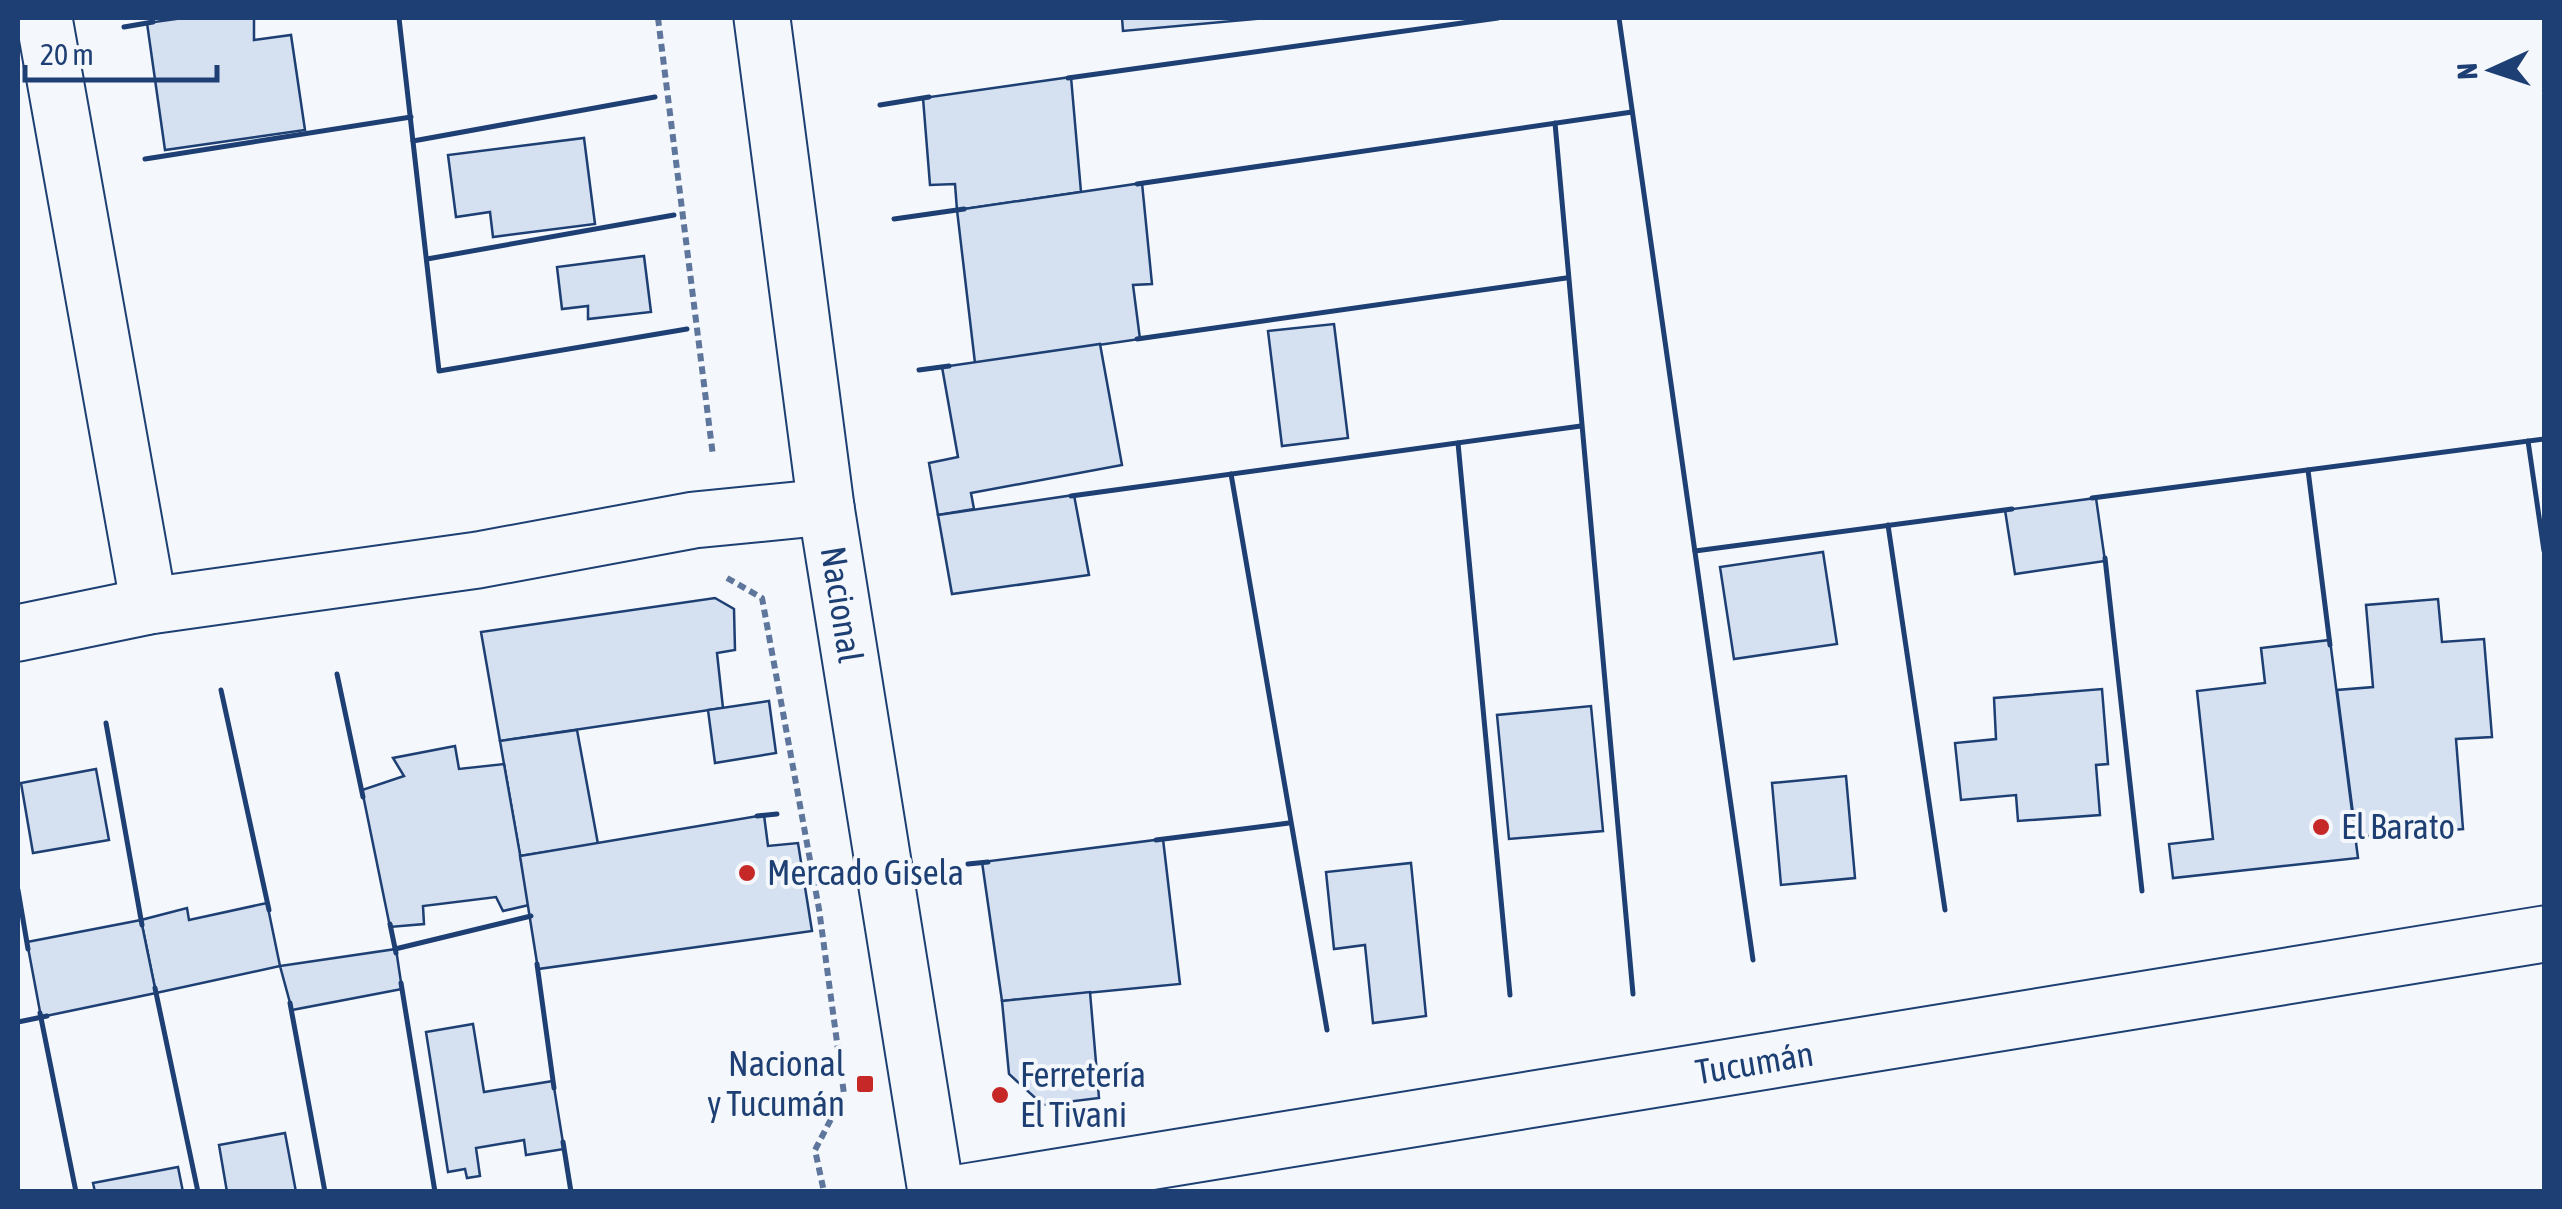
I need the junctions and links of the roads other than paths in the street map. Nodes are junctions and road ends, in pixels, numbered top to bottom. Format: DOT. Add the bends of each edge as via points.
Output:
graph roads {
  1 [pos="44,18"];
  2 [pos="762,18"];
  3 [pos="826,507"];
  4 [pos="149,606"];
  5 [pos="18,633"];
  6 [pos="2544,934"];
  7 [pos="936,1192"];
  8 [pos="965,1192"];
  1 -- 4 [label="street"];
  2 -- 3 [label="street, Nacional"];
  3 -- 4 [label="street" via="694,520 478,560"];
  3 -- 7 [label="street, Nacional"];
  4 -- 5 [label="street"];
  6 -- 8 [label="street, Tucumán"];
}
